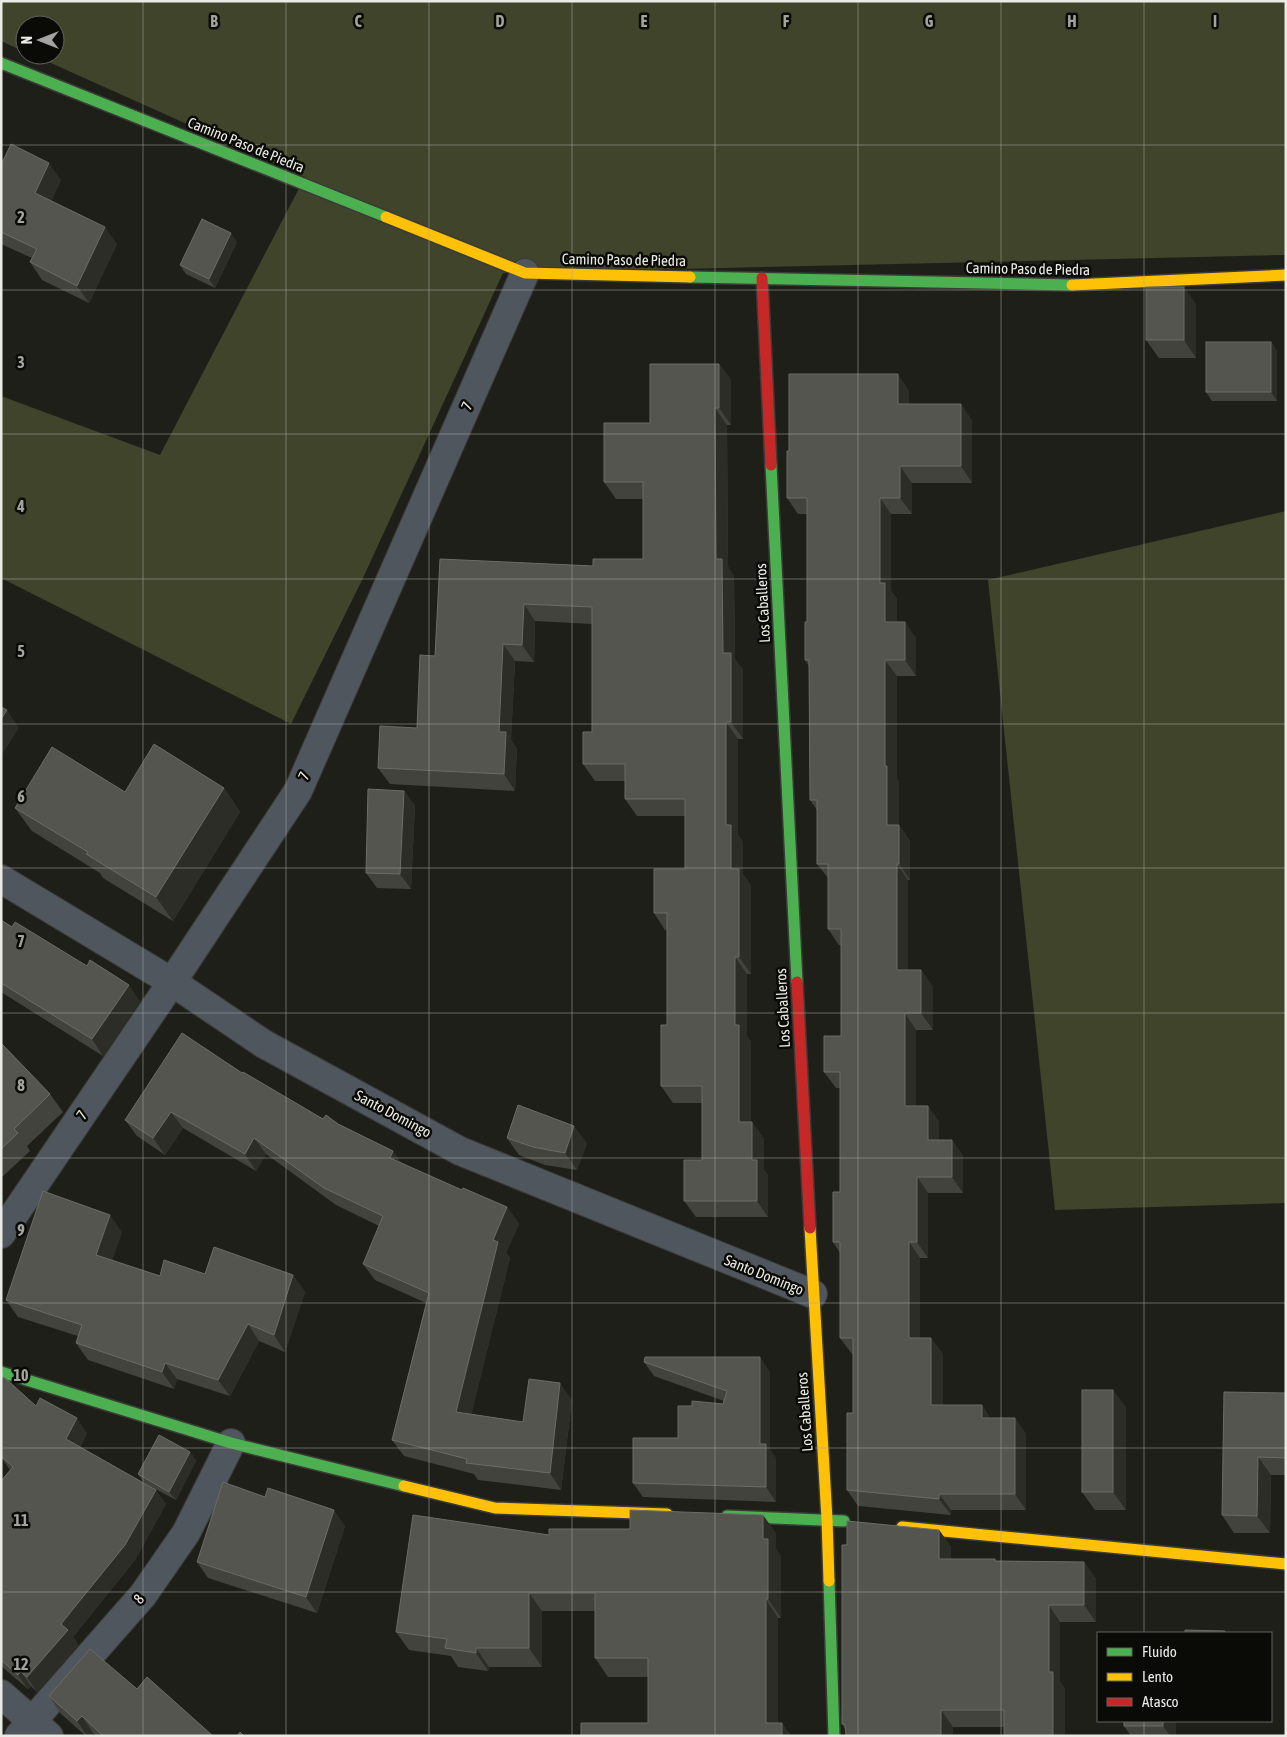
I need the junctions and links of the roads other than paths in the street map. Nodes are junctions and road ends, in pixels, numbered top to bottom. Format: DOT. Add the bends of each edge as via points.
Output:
graph roads {
  1 [pos="1,63"];
  2 [pos="526,273"];
  3 [pos="1286,276"];
  4 [pos="762,278"];
  5 [pos="1,879"];
  6 [pos="172,982"];
  7 [pos="1,1234"];
  8 [pos="813,1294"];
  9 [pos="1,1372"];
  10 [pos="231,1443"];
  11 [pos="680,1514"];
  12 [pos="720,1516"];
  13 [pos="827,1519"];
  14 [pos="856,1522"];
  15 [pos="895,1526"];
  16 [pos="1286,1564"];
  17 [pos="1,1694"];
  18 [pos="34,1731"];
  19 [pos="834,1736"];
  1 -- 2 [label="street, Camino Paso de Piedra"];
  2 -- 4 [label="street, Camino Paso de Piedra"];
  2 -- 6 [label="street, 7" via="298,791"];
  3 -- 4 [label="street, Camino Paso de Piedra" via="1079,285"];
  4 -- 8 [label="street, Los Caballeros"];
  5 -- 6 [label="street, Santo Domingo"];
  6 -- 7 [label="street, 7"];
  6 -- 8 [label="street, Santo Domingo" via="264,1044 460,1151"];
  8 -- 13 [label="street, Los Caballeros"];
  9 -- 10 [label="street"];
  10 -- 11 [label="street" via="495,1508"];
  10 -- 18 [label="street, 8" via="186,1533 143,1595"];
  12 -- 13 [label="street"];
  13 -- 14 [label="street"];
  13 -- 19 [label="street, Los Caballeros"];
  15 -- 16 [label="street"];
  17 -- 18 [label="street"];
}
